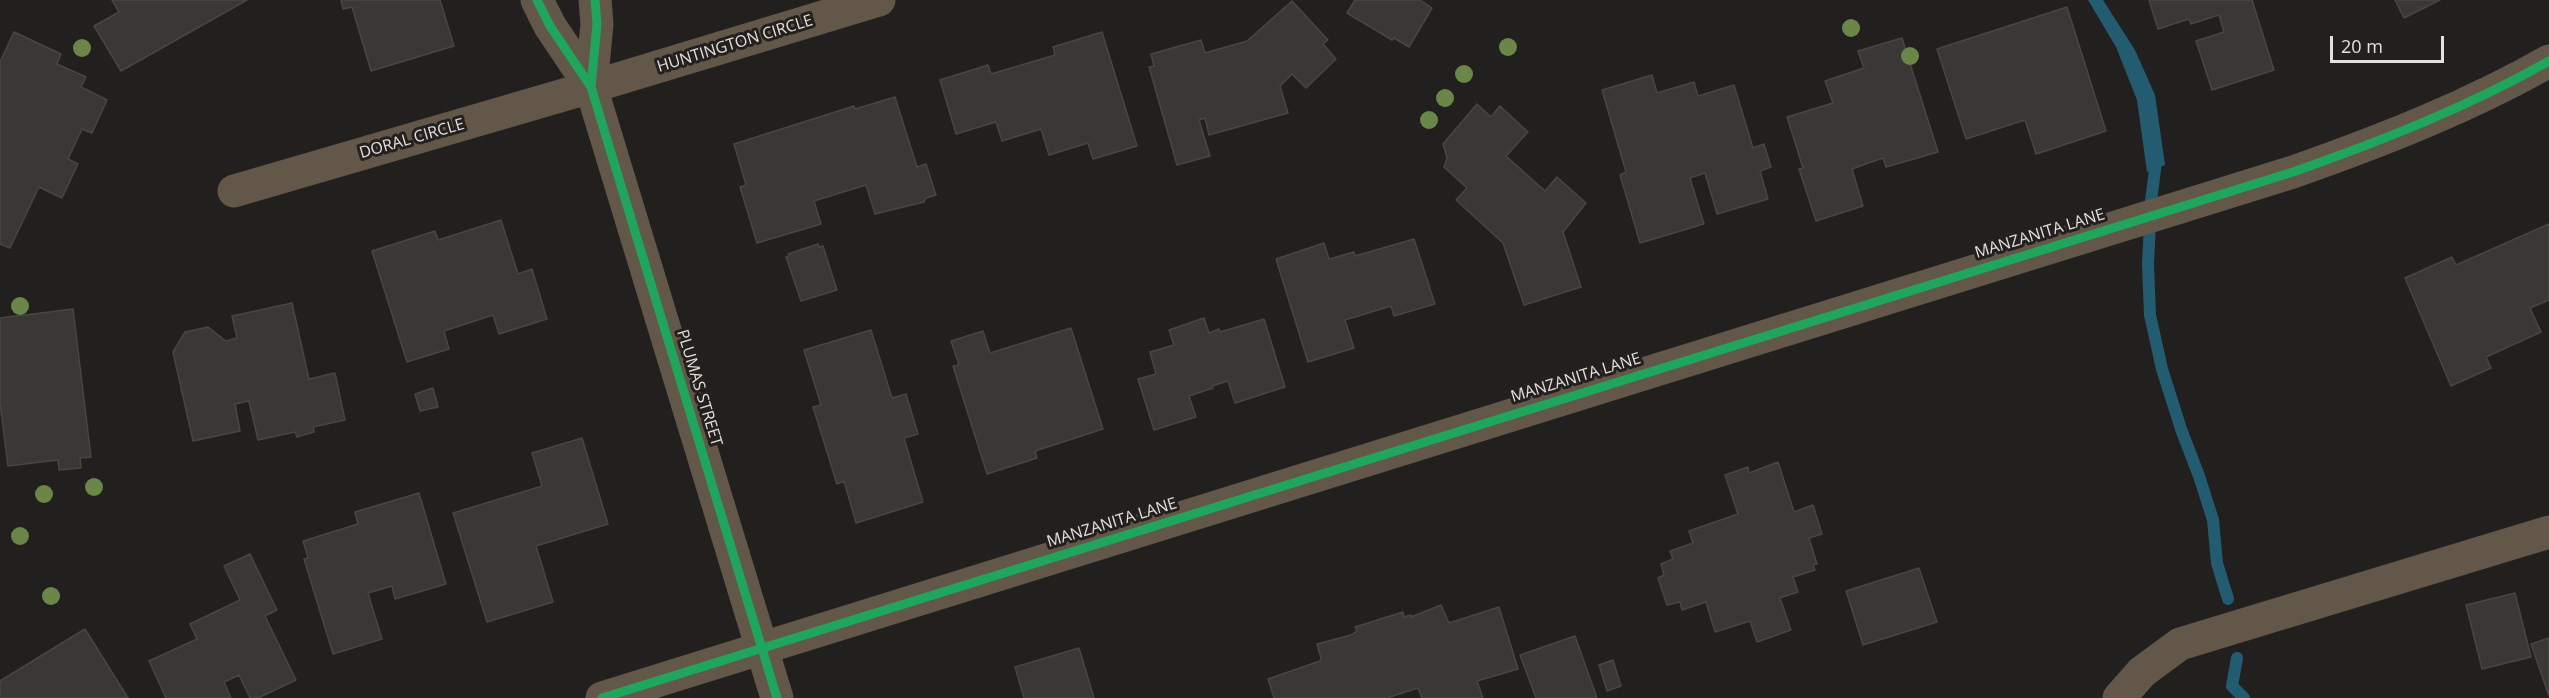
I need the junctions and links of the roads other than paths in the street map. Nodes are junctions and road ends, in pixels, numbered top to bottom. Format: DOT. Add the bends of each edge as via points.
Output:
graph roads {
  1 [pos="537,0"];
  2 [pos="595,0"];
  3 [pos="879,0"];
  4 [pos="2549,61"];
  5 [pos="591,87"];
  6 [pos="234,191"];
  7 [pos="2549,532"];
  8 [pos="762,648"];
  9 [pos="602,698"];
  10 [pos="777,698"];
  11 [pos="2119,698"];
  1 -- 5 [label="street, PLUMAS STREET"];
  2 -- 5 [label="street, PLUMAS STREET" via="597,24"];
  3 -- 5 [label="street, HUNTINGTON CIRCLE"];
  4 -- 8 [label="street, MANZANITA LANE" via="2510,83 2369,145 2292,172"];
  5 -- 6 [label="street, DORAL CIRCLE"];
  5 -- 8 [label="street, PLUMAS STREET"];
  7 -- 11 [label="street" via="2180,644 2142,672"];
  8 -- 9 [label="street, MANZANITA LANE"];
  8 -- 10 [label="street, PLUMAS STREET"];
}
